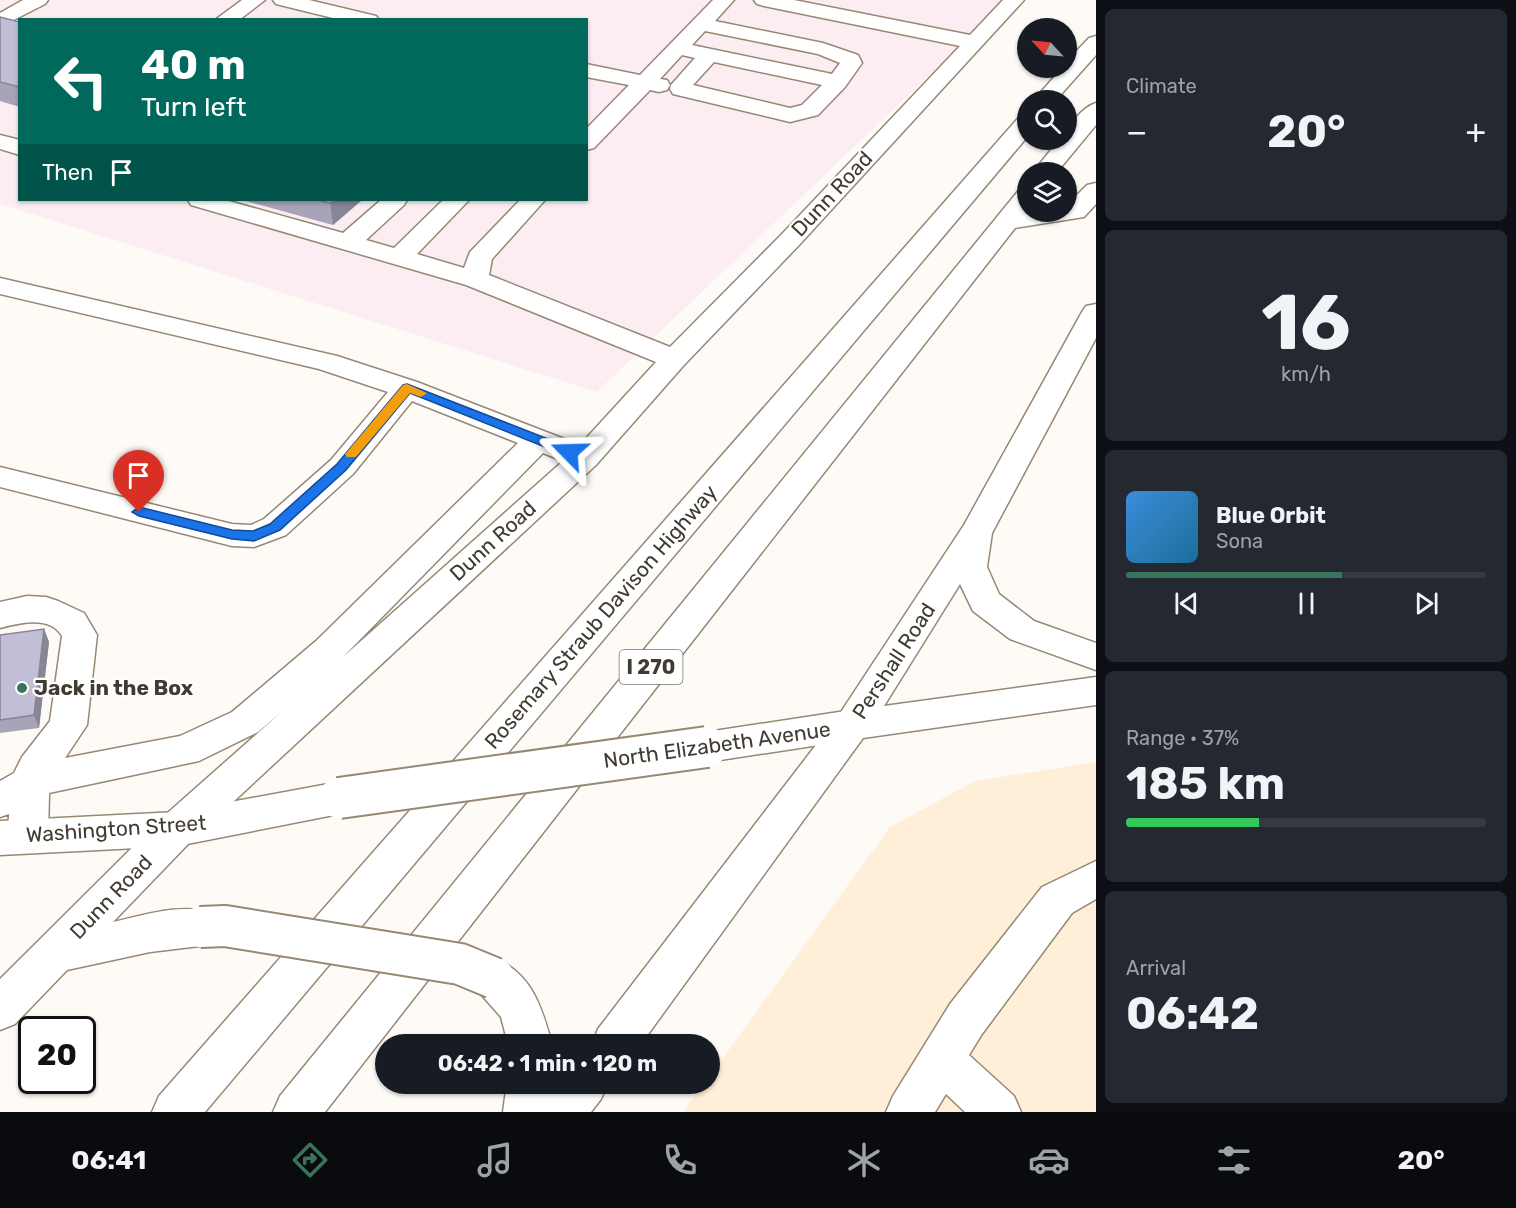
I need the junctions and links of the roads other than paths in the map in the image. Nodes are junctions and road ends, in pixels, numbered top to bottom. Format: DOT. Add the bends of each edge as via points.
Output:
graph roads {
  1 [pos="38,0"];
  2 [pos="255,0"];
  3 [pos="283,0"];
  4 [pos="724,0"];
  5 [pos="764,0"];
  6 [pos="1014,0"];
  7 [pos="228,18"];
  8 [pos="360,18"];
  9 [pos="0,21"];
  10 [pos="701,24"];
  11 [pos="0,26"];
  12 [pos="18,30"];
  13 [pos="972,42"];
  14 [pos="1096,42"];
  15 [pos="676,48"];
  16 [pos="709,55"];
  17 [pos="588,70"];
  18 [pos="837,82"];
  19 [pos="642,83"];
  20 [pos="682,85"];
  21 [pos="1054,90"];
  22 [pos="1096,110"];
  23 [pos="1017,134"];
  24 [pos="588,140"];
  25 [pos="0,142"];
  26 [pos="18,147"];
  27 [pos="1053,162"];
  28 [pos="1096,190"];
  29 [pos="204,201"];
  30 [pos="394,201"];
  31 [pos="456,201"];
  32 [pos="532,201"];
  33 [pos="1017,208"];
  34 [pos="1005,222"];
  35 [pos="348,242"];
  36 [pos="399,257"];
  37 [pos="476,279"];
  38 [pos="0,286"];
  39 [pos="1096,312"];
  40 [pos="674,358"];
  41 [pos="407,388"];
  42 [pos="538,440"];
  43 [pos="585,458"];
  44 [pos="0,477"];
  45 [pos="978,530"];
  46 [pos="0,615"];
  47 [pos="1096,657"];
  48 [pos="1096,691"];
  49 [pos="852,725"];
  50 [pos="15,792"];
  51 [pos="339,798"];
  52 [pos="177,829"];
  53 [pos="14,837"];
  54 [pos="1096,879"];
  55 [pos="56,953"];
  56 [pos="0,1009"];
  57 [pos="527,1034"];
  58 [pos="621,1034"];
  59 [pos="942,1059"];
  60 [pos="528,1094"];
  61 [pos="577,1094"];
  62 [pos="175,1112"];
  63 [pos="296,1112"];
  64 [pos="526,1112"];
  65 [pos="563,1112"];
  66 [pos="909,1112"];
  67 [pos="998,1112"];
  1 -- 9 [label="main road"];
  2 -- 7 [label="main road"];
  3 -- 8 [label="main road"];
  4 -- 10 [label="main road"];
  5 -- 13 [label="main road"];
  6 -- 13 [label="main road, Dunn Road"];
  10 -- 15 [label="main road"];
  10 -- 18 [label="main road" via="840,53 851,63"];
  11 -- 12 [label="main road"];
  13 -- 40 [label="main road, Dunn Road" via="791,239"];
  14 -- 21 [label="main road"];
  15 -- 16 [label="main road"];
  15 -- 19 [label="main road"];
  16 -- 18 [label="main road"];
  16 -- 20 [label="main road"];
  17 -- 19 [label="main road"];
  18 -- 20 [label="main road" via="810,110 790,115 688,93 681,90"];
  19 -- 20 [label="main road"];
  19 -- 24 [label="main road"];
  22 -- 27 [label="main road"];
  23 -- 62 [label="main road, Rosemary Straub Davison Highway"];
  25 -- 26 [label="main road"];
  28 -- 34 [label="main road" via="1075,212"];
  29 -- 35 [label="main road"];
  30 -- 35 [label="main road"];
  31 -- 36 [label="main road"];
  32 -- 37 [label="main road" via="479,257"];
  33 -- 34 [label="main road, I 270"];
  34 -- 63 [label="main road, I 270"];
  35 -- 36 [label="main road"];
  36 -- 37 [label="main road"];
  37 -- 40 [label="main road"];
  38 -- 41 [label="main road" via="327,362"];
  39 -- 45 [label="main road, Pershall Road"];
  40 -- 43 [label="main road, Dunn Road"];
  41 -- 42 [label="main road"];
  41 -- 44 [label="main road" via="342,467 275,527 254,536 232,535"];
  42 -- 43 [label="main road"];
  42 -- 50 [label="main road" via="328,650 245,722 186,750 65,773"];
  43 -- 52 [label="main road, Dunn Road"];
  45 -- 47 [label="main road" via="970,567 985,602 1022,630"];
  45 -- 49 [label="main road, Pershall Road"];
  46 -- 50 [label="main road" via="27,609 46,610 72,622 80,635 68,725"];
  48 -- 49 [label="main road, North Elizabeth Avenue"];
  49 -- 51 [label="main road, North Elizabeth Avenue, bridge"];
  49 -- 58 [label="main road, Pershall Road"];
  50 -- 53 [label="main road"];
  51 -- 52 [label="main road, Washington Street"];
  52 -- 53 [label="main road, Washington Street"];
  52 -- 55 [label="main road, Dunn Road"];
  54 -- 59 [label="main road" via="1057,900 966,1019"];
  55 -- 56 [label="main road, Dunn Road"];
  55 -- 57 [label="main road, bridge" via="150,933 225,926 459,964 494,978 520,1007"];
  59 -- 66 [label="main road"];
  59 -- 67 [label="main road"];
  60 -- 64 [label="main road"];
  61 -- 65 [label="main road"];
}
